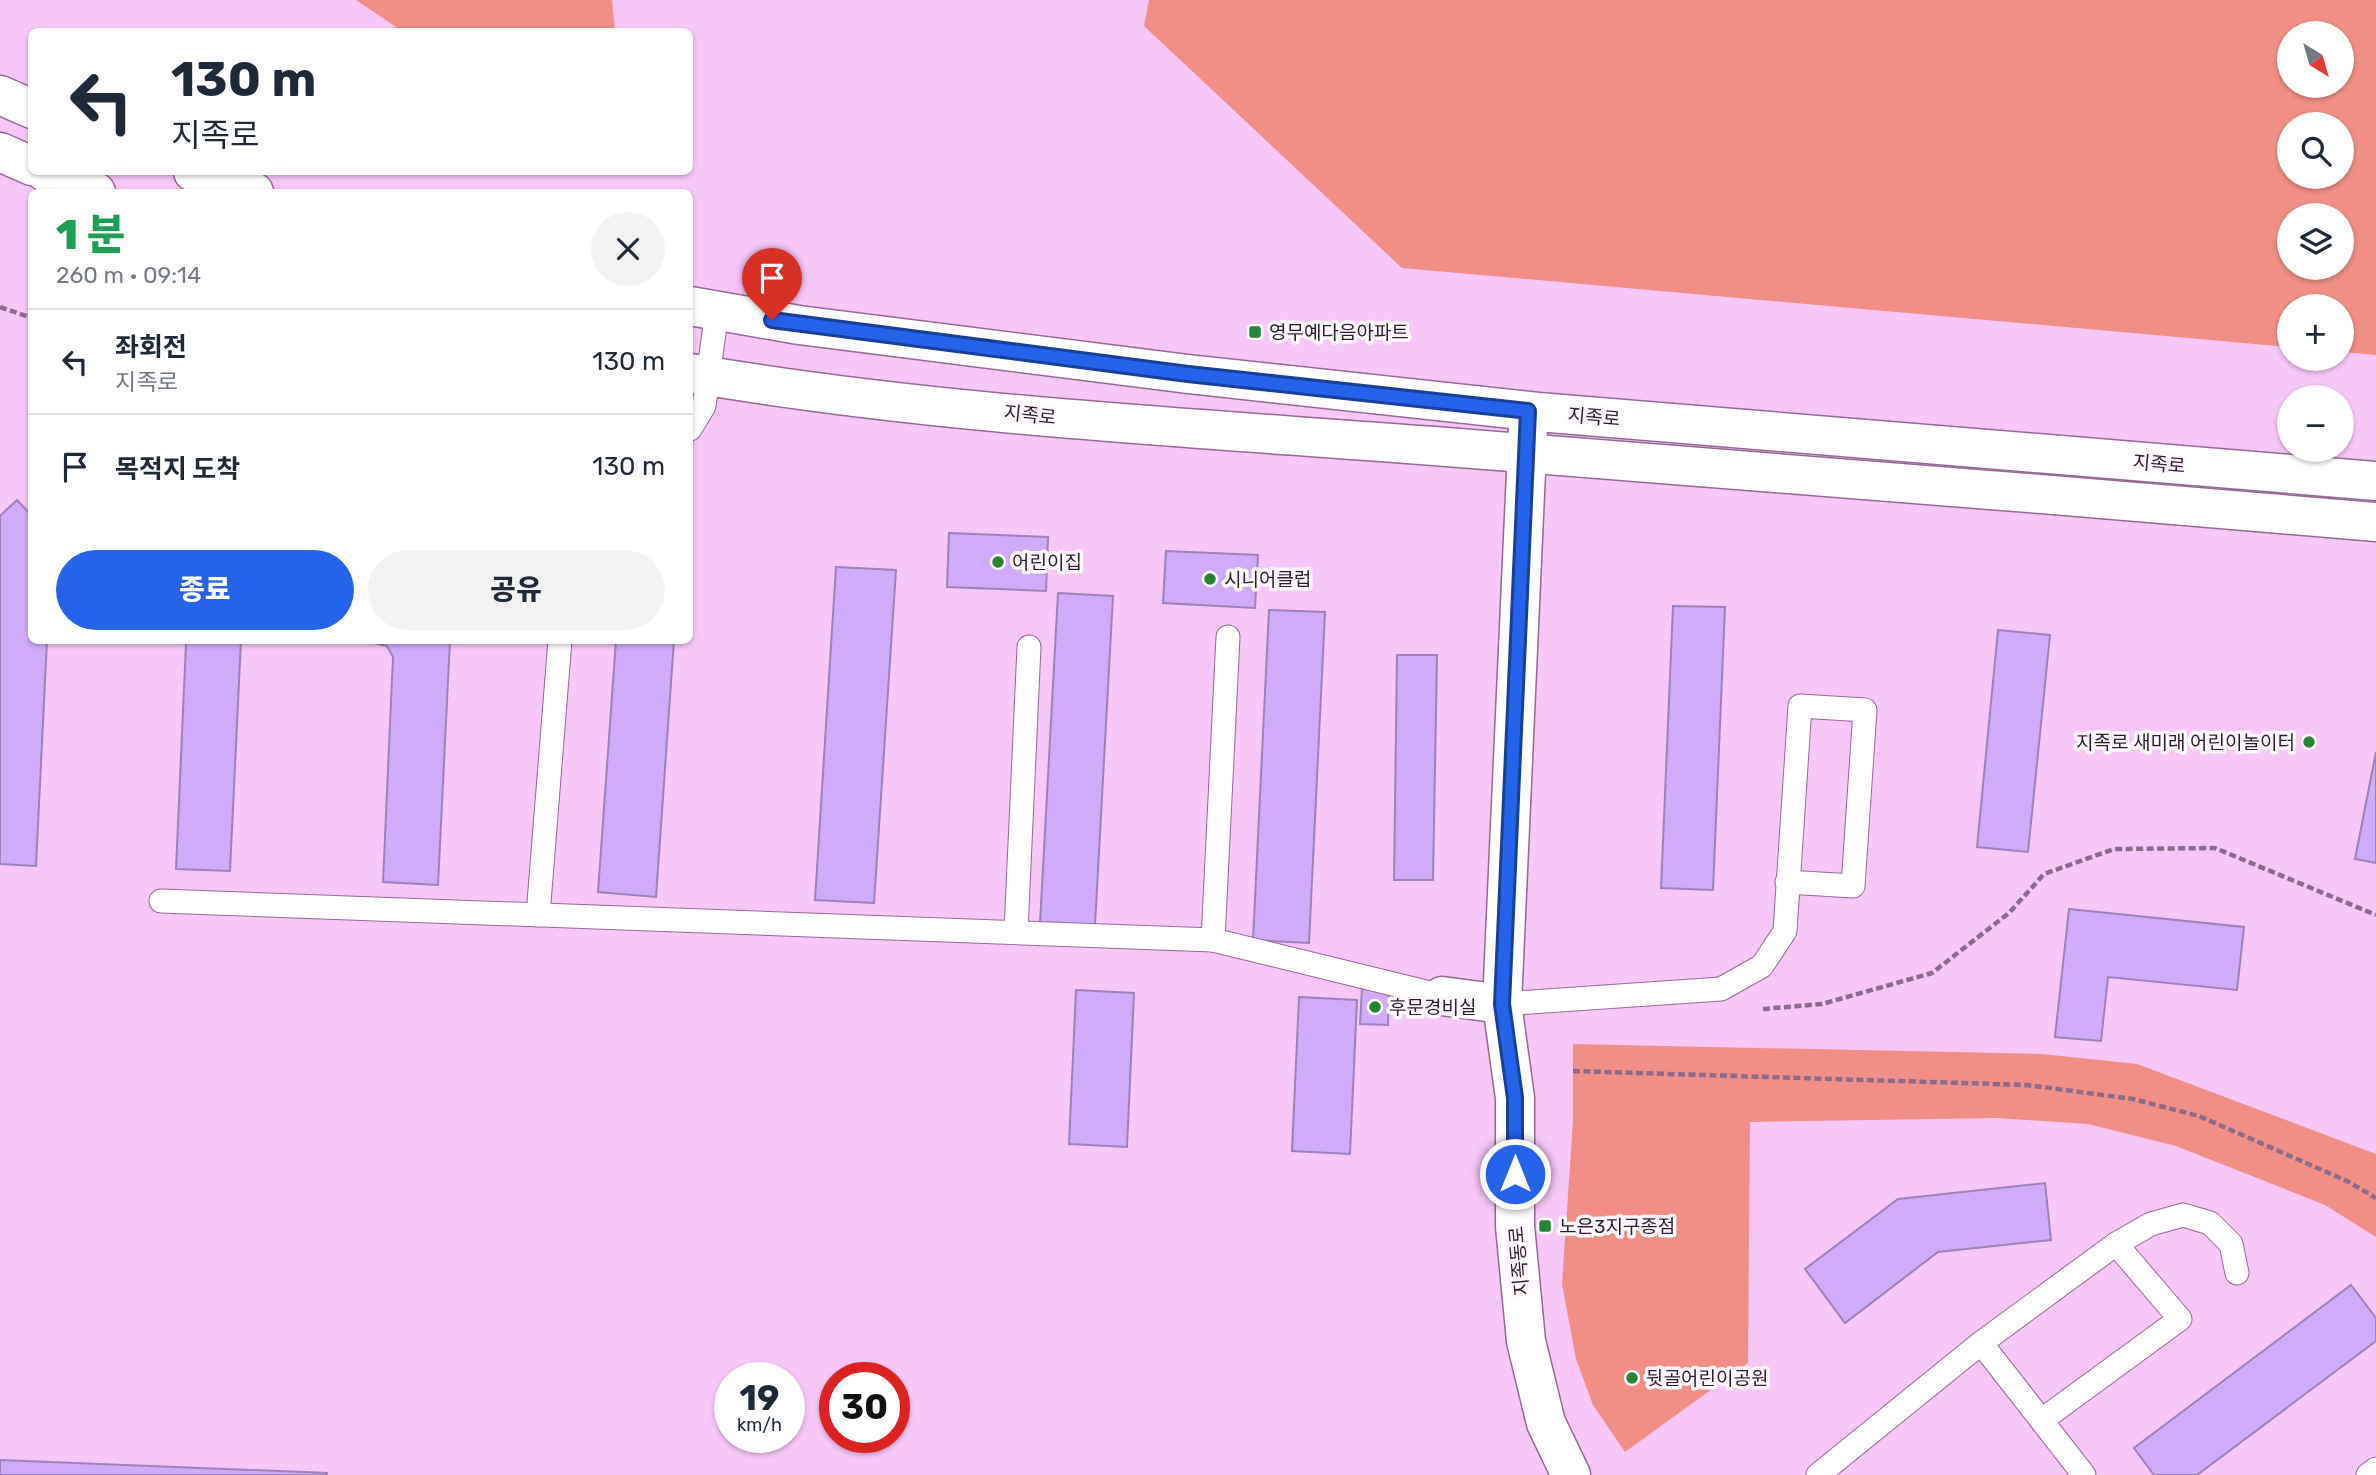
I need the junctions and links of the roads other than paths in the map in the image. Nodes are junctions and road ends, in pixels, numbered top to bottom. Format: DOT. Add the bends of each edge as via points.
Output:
graph roads {
  1 [pos="0,95"];
  2 [pos="28,107"];
  3 [pos="0,152"];
  4 [pos="28,164"];
  5 [pos="53,175"];
  6 [pos="202,175"];
  7 [pos="88,189"];
  8 [pos="245,189"];
  9 [pos="703,308"];
  10 [pos="699,375"];
  11 [pos="1528,411"];
  12 [pos="693,424"];
  13 [pos="1527,453"];
  14 [pos="2376,481"];
  15 [pos="2376,522"];
  16 [pos="1228,637"];
  17 [pos="559,644"];
  18 [pos="1030,647"];
  19 [pos="1787,882"];
  20 [pos="161,901"];
  21 [pos="538,915"];
  22 [pos="1016,931"];
  23 [pos="1213,940"];
  24 [pos="1442,996"];
  25 [pos="1502,1004"];
  26 [pos="2116,1244"];
  27 [pos="2237,1273"];
  28 [pos="1981,1343"];
  29 [pos="2042,1420"];
  30 [pos="2376,1469"];
  31 [pos="1572,1475"];
  32 [pos="1818,1475"];
  33 [pos="2084,1475"];
  34 [pos="2368,1475"];
  1 -- 2 [label="street"];
  3 -- 4 [label="street"];
  5 -- 7 [label="street"];
  6 -- 8 [label="street"];
  9 -- 10 [label="lane"];
  9 -- 11 [label="street, 지족로" via="799,326"];
  10 -- 12 [label="lane" via="704,406"];
  10 -- 13 [label="street, 지족로" via="793,390 1050,417"];
  11 -- 13 [label="street, 지족동로"];
  11 -- 14 [label="street, 지족로"];
  13 -- 15 [label="street, 지족로"];
  13 -- 25 [label="street, 지족동로"];
  16 -- 23 [label="lane"];
  17 -- 21 [label="lane"];
  18 -- 22 [label="lane"];
  19 -- 19 [label="lane" via="1800,706 1865,710 1853,886"];
  19 -- 25 [label="lane" via="1785,931 1762,966 1721,989"];
  20 -- 21 [label="lane"];
  21 -- 22 [label="lane"];
  22 -- 23 [label="lane"];
  23 -- 24 [label="lane"];
  24 -- 25 [label="street"];
  25 -- 31 [label="street, 지족동로" via="1515,1098 1515,1226 1527,1341 1546,1423"];
  26 -- 27 [label="lane" via="2151,1224 2183,1215 2210,1223 2231,1244"];
  26 -- 28 [label="lane"];
  26 -- 29 [label="lane" via="2180,1319"];
  28 -- 29 [label="lane"];
  28 -- 32 [label="lane"];
  29 -- 33 [label="lane"];
  30 -- 34 [label="lane"];
}
